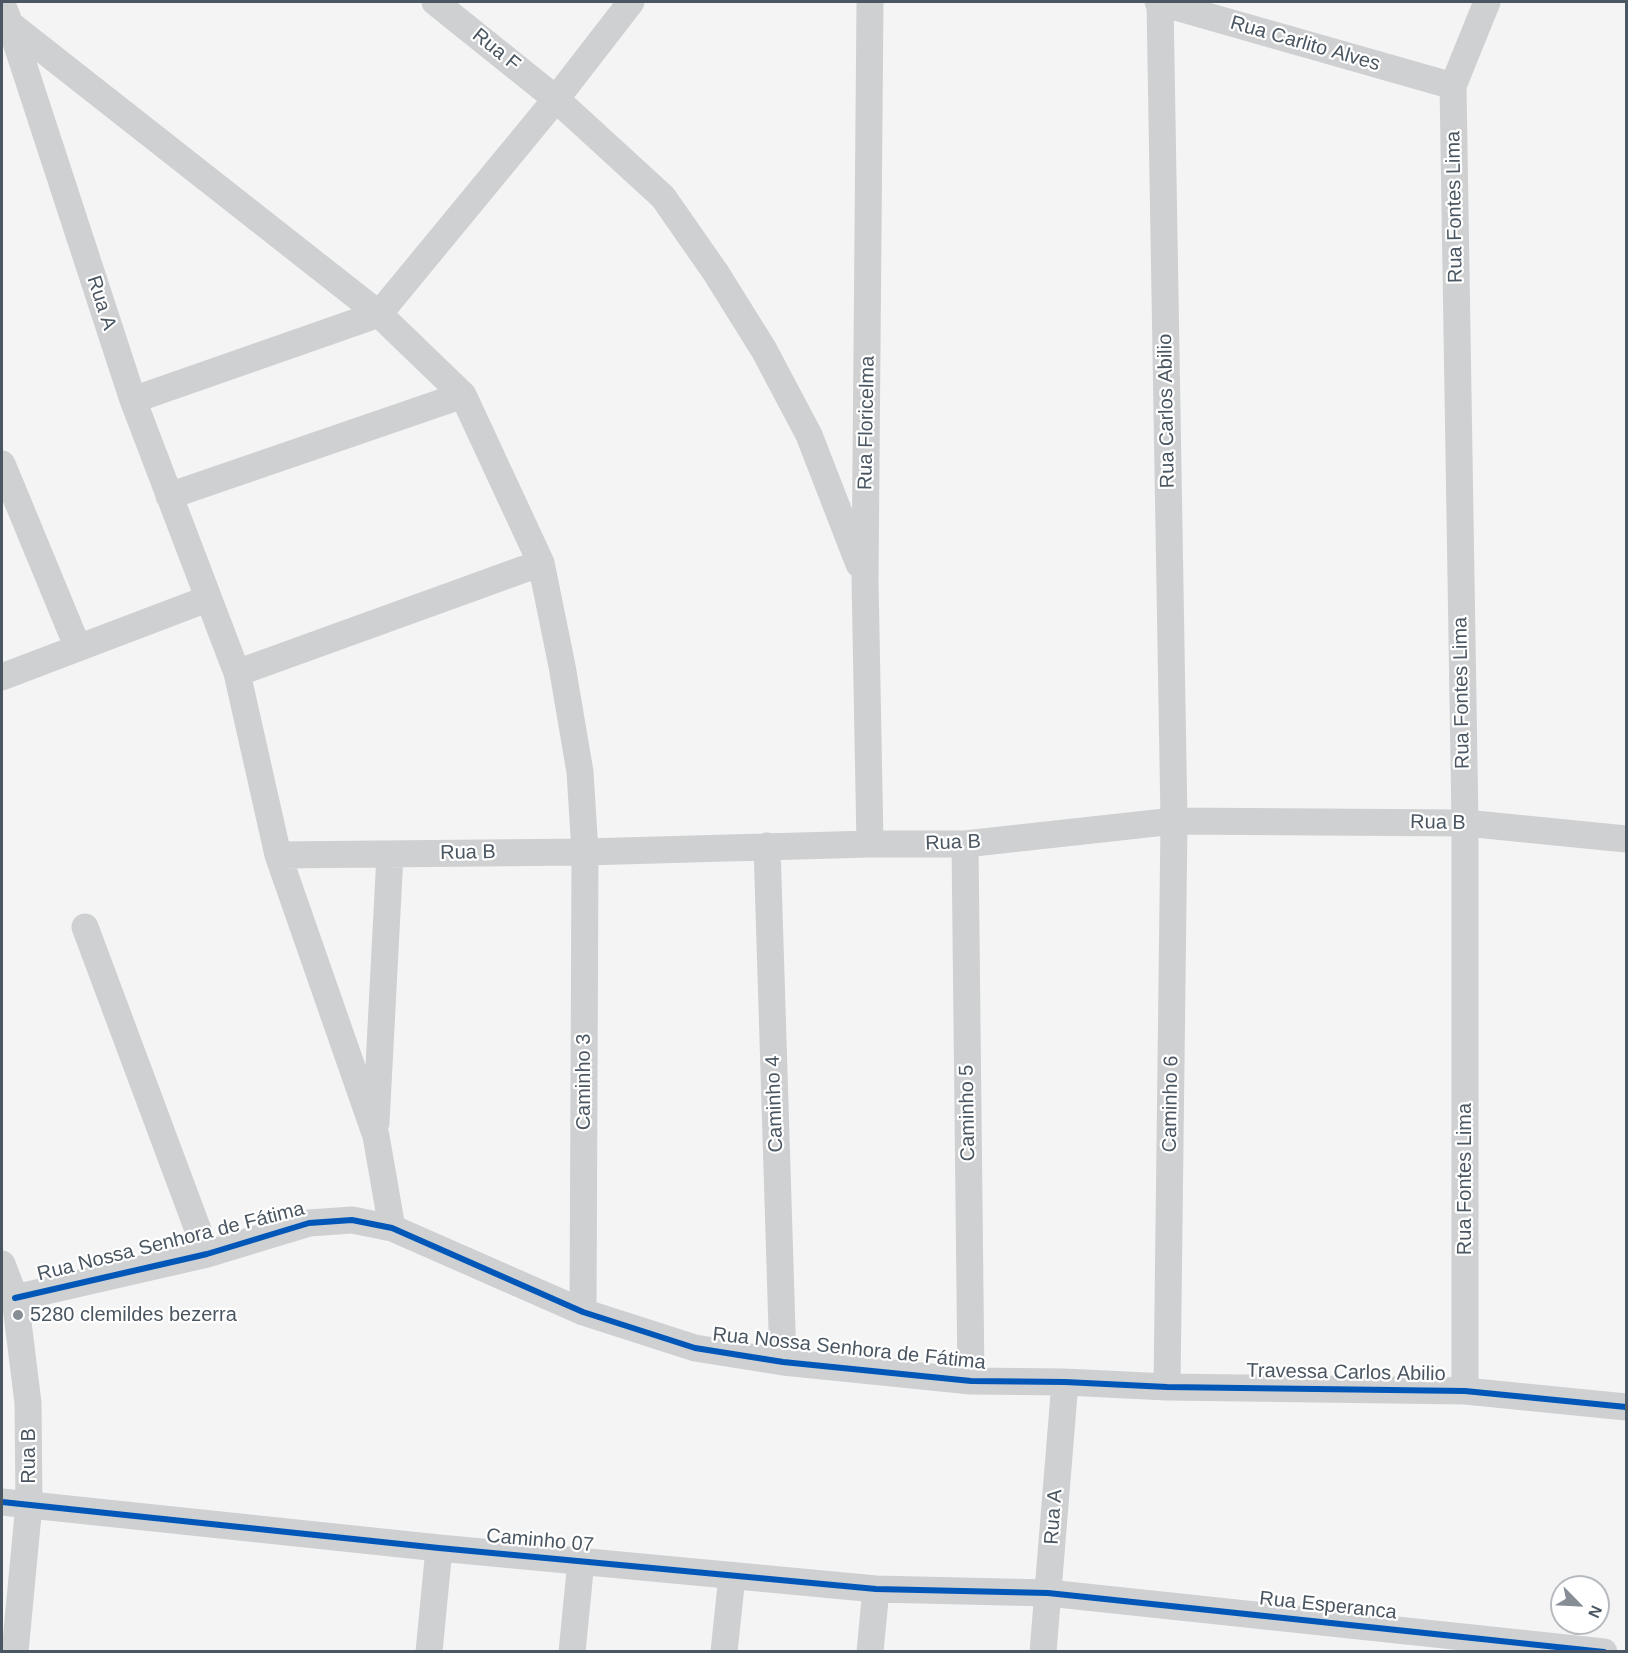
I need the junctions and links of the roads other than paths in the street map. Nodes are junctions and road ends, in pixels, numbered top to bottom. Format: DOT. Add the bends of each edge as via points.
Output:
graph roads {
  1 [pos="435,2"];
  2 [pos="631,2"];
  3 [pos="870,2"];
  4 [pos="1159,2"];
  5 [pos="1487,2"];
  6 [pos="6,14"];
  7 [pos="1453,86"];
  8 [pos="556,99"];
  9 [pos="379,314"];
  10 [pos="463,395"];
  11 [pos="133,400"];
  12 [pos="2,464"];
  13 [pos="169,496"];
  14 [pos="541,563"];
  15 [pos="865,579"];
  16 [pos="207,600"];
  17 [pos="78,648"];
  18 [pos="237,673"];
  19 [pos="2,677"];
  20 [pos="1174,821"];
  21 [pos="1464,823"];
  22 [pos="1626,839"];
  23 [pos="870,844"];
  24 [pos="965,844"];
  25 [pos="767,846"];
  26 [pos="585,852"];
  27 [pos="278,855"];
  28 [pos="390,855"];
  29 [pos="85,927"];
  30 [pos="376,1136"];
  31 [pos="392,1228"];
  32 [pos="207,1254"];
  33 [pos="2,1264"];
  34 [pos="15,1298"];
  35 [pos="583,1312"];
  36 [pos="783,1362"];
  37 [pos="971,1381"];
  38 [pos="1065,1382"];
  39 [pos="1167,1387"];
  40 [pos="1465,1391"];
  41 [pos="1626,1407"];
  42 [pos="2,1502"];
  43 [pos="29,1504"];
  44 [pos="439,1548"];
  45 [pos="581,1561"];
  46 [pos="732,1576"];
  47 [pos="876,1589"];
  48 [pos="1048,1593"];
  49 [pos="1430,1643"];
  50 [pos="15,1652"];
  51 [pos="429,1652"];
  52 [pos="572,1652"];
  53 [pos="724,1652"];
  54 [pos="870,1652"];
  55 [pos="1043,1652"];
  56 [pos="1604,1652"];
  1 -- 8 [label="street, Rua F"];
  2 -- 8 [label="street"];
  3 -- 15 [label="street, Rua Floricelma"];
  4 -- 7 [label="street, Rua Carlito Alves"];
  4 -- 20 [label="street, Rua Carlos Abilio"];
  5 -- 7 [label="street, Rua Fontes Lima"];
  6 -- 9 [label="street"];
  6 -- 11 [label="street, Rua A"];
  7 -- 21 [label="street, Rua Fontes Lima"];
  8 -- 9 [label="street"];
  8 -- 15 [label="street, Rua F" via="663,197 716,273 764,350 809,435"];
  9 -- 10 [label="street"];
  9 -- 11 [label="street"];
  10 -- 13 [label="street"];
  10 -- 14 [label="street, Caminho 3"];
  11 -- 13 [label="street, Rua A"];
  12 -- 17 [label="street"];
  13 -- 16 [label="street, Rua A"];
  14 -- 18 [label="street"];
  14 -- 26 [label="street, Caminho 3" via="580,772"];
  15 -- 23 [label="street, Rua Floricelma"];
  16 -- 17 [label="street"];
  16 -- 18 [label="street, Rua A"];
  17 -- 19 [label="street"];
  18 -- 27 [label="street, Rua A"];
  20 -- 21 [label="street, Rua B"];
  20 -- 24 [label="street, Rua B"];
  20 -- 39 [label="street, Caminho 6"];
  21 -- 22 [label="street, Rua B"];
  21 -- 40 [label="street, Rua Fontes Lima"];
  23 -- 24 [label="street, Rua B"];
  23 -- 25 [label="street, Rua B"];
  24 -- 37 [label="street, Caminho 5"];
  25 -- 26 [label="street, Rua B"];
  25 -- 36 [label="street, Caminho 4"];
  26 -- 28 [label="street, Rua B"];
  26 -- 35 [label="street, Caminho 3"];
  27 -- 28 [label="street, Rua B"];
  27 -- 30 [label="street, Rua A"];
  28 -- 30 [label="street"];
  29 -- 32 [label="street"];
  30 -- 31 [label="street"];
  31 -- 32 [label="street, Rua Nossa Senhora de Fátima" via="352,1220 309,1223"];
  31 -- 35 [label="street, Rua Nossa Senhora de Fátima"];
  32 -- 34 [label="street, Rua Nossa Senhora de Fátima"];
  33 -- 34 [label="street, Rua B"];
  34 -- 43 [label="street, Rua B" via="28,1403"];
  35 -- 36 [label="street, Rua Nossa Senhora de Fátima" via="695,1348"];
  36 -- 37 [label="street, Rua Nossa Senhora de Fátima"];
  37 -- 38 [label="street, Rua Nossa Senhora de Fátima"];
  38 -- 39 [label="street, Travessa Carlos Abilio"];
  38 -- 48 [label="street, Rua A"];
  39 -- 40 [label="street, Travessa Carlos Abilio"];
  40 -- 41 [label="street, Travessa Carlos Abilio"];
  42 -- 43 [label="street, Caminho 07"];
  43 -- 44 [label="street, Caminho 07"];
  43 -- 50 [label="street, Rua B"];
  44 -- 45 [label="street, Caminho 07"];
  44 -- 51 [label="street"];
  45 -- 46 [label="street, Caminho 07"];
  45 -- 52 [label="street"];
  46 -- 47 [label="street, Caminho 07"];
  46 -- 53 [label="street"];
  47 -- 48 [label="street, Caminho 07"];
  47 -- 54 [label="street"];
  48 -- 49 [label="street, Rua Esperanca"];
  48 -- 55 [label="street, Rua A"];
  49 -- 56 [label="street, Rua Esperanca"];
}
